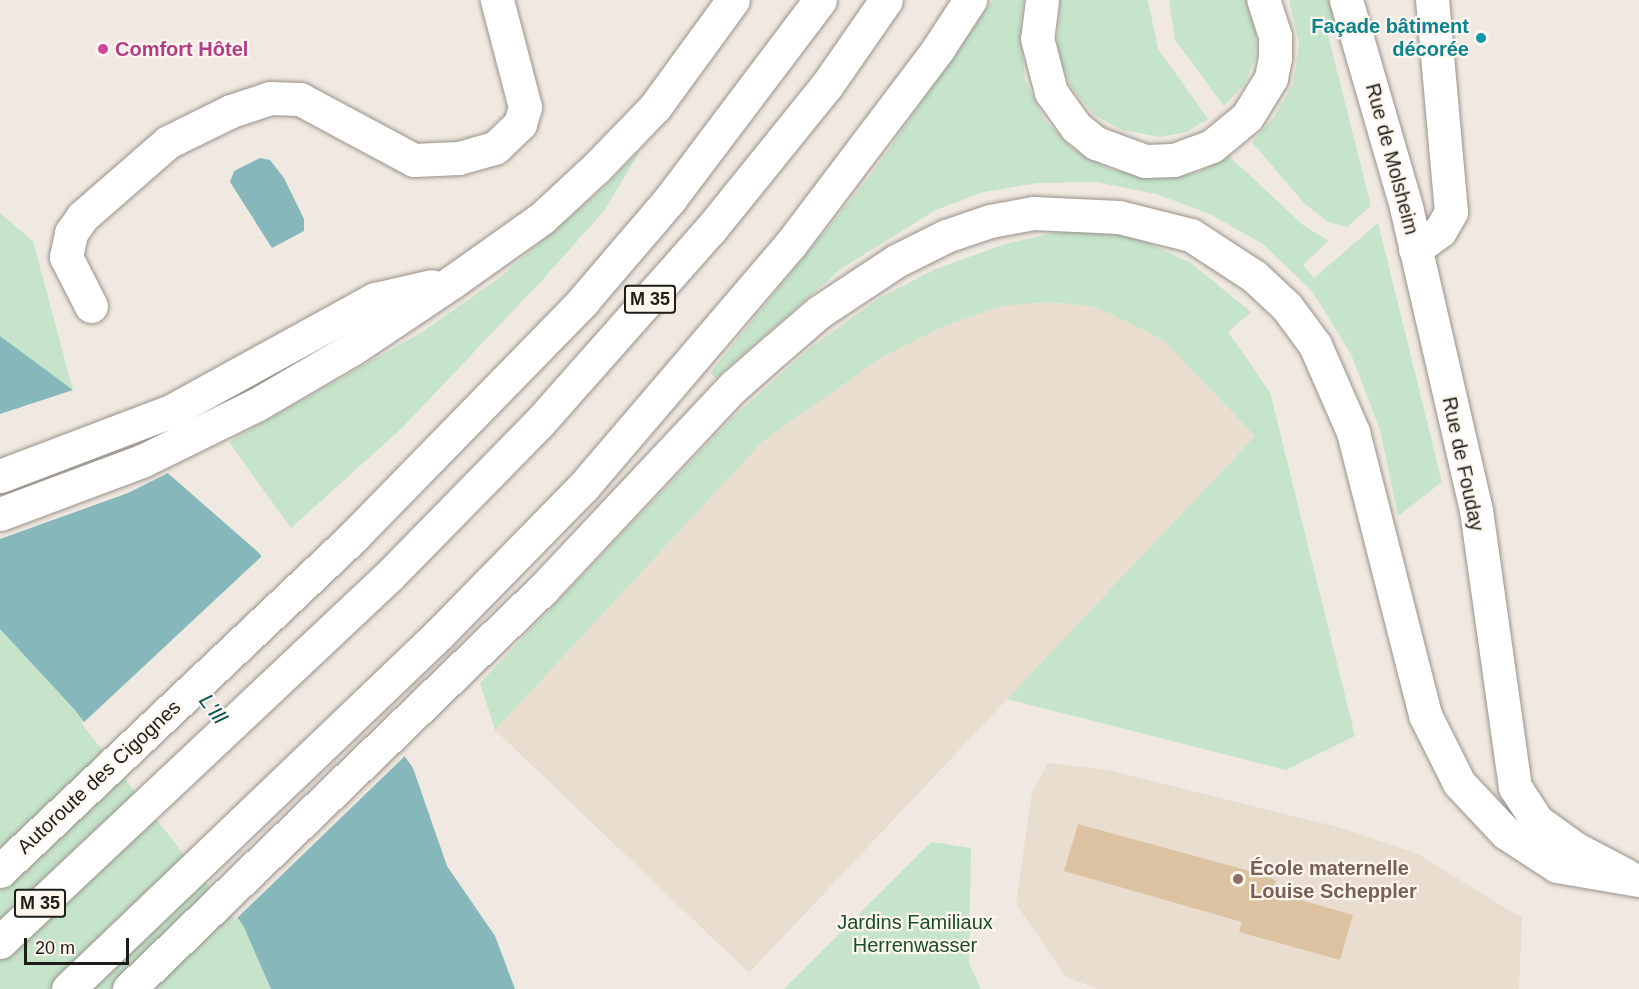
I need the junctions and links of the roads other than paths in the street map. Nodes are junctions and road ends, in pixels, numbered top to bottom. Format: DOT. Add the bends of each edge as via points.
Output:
graph roads {
  1 [pos="497,0"];
  2 [pos="733,0"];
  3 [pos="820,0"];
  4 [pos="886,0"];
  5 [pos="970,0"];
  6 [pos="1042,0"];
  7 [pos="1263,0"];
  8 [pos="1346,0"];
  9 [pos="1432,0"];
  10 [pos="1415,249"];
  11 [pos="452,282"];
  12 [pos="91,306"];
  13 [pos="0,476"];
  14 [pos="0,514"];
  15 [pos="0,871"];
  16 [pos="1639,880"];
  17 [pos="0,942"];
  18 [pos="135,983"];
  19 [pos="68,989"];
  1 -- 12 [label="main road" via="525,107 520,124 509,138 477,154 430,162 399,154 300,99 270,98 231,111 190,128 159,148 82,218 71,234 66,256"];
  2 -- 11 [label="main road" via="655,107 596,168 542,218"];
  3 -- 15 [label="main road, Autoroute des Cigognes / M 35" via="670,199 596,286 355,535"];
  4 -- 17 [label="main road, M 35" via="827,85 625,329 389,576"];
  5 -- 19 [label="main road" via="938,49 790,245 584,486 439,634"];
  6 -- 7 [label="main road" via="1037,38 1051,92 1076,127 1096,143 1144,161 1174,160 1212,146 1247,117 1271,78 1275,58 1275,36"];
  8 -- 10 [label="main road, Rue de Molsheim"];
  9 -- 10 [label="main road" via="1451,212 1440,231"];
  10 -- 16 [label="main road, Rue de Fouday" via="1476,510 1515,787 1546,827 1613,871"];
  11 -- 13 [label="main road" via="375,299 236,380 95,443"];
  11 -- 14 [label="main road" via="352,350 256,405 142,461"];
  16 -- 18 [label="main road" via="1557,866 1506,833 1459,783 1425,715 1353,432 1315,345 1287,307 1254,276 1191,235 1156,223 1070,211 990,221 946,236 859,284 734,386 601,530 466,666"];
}
